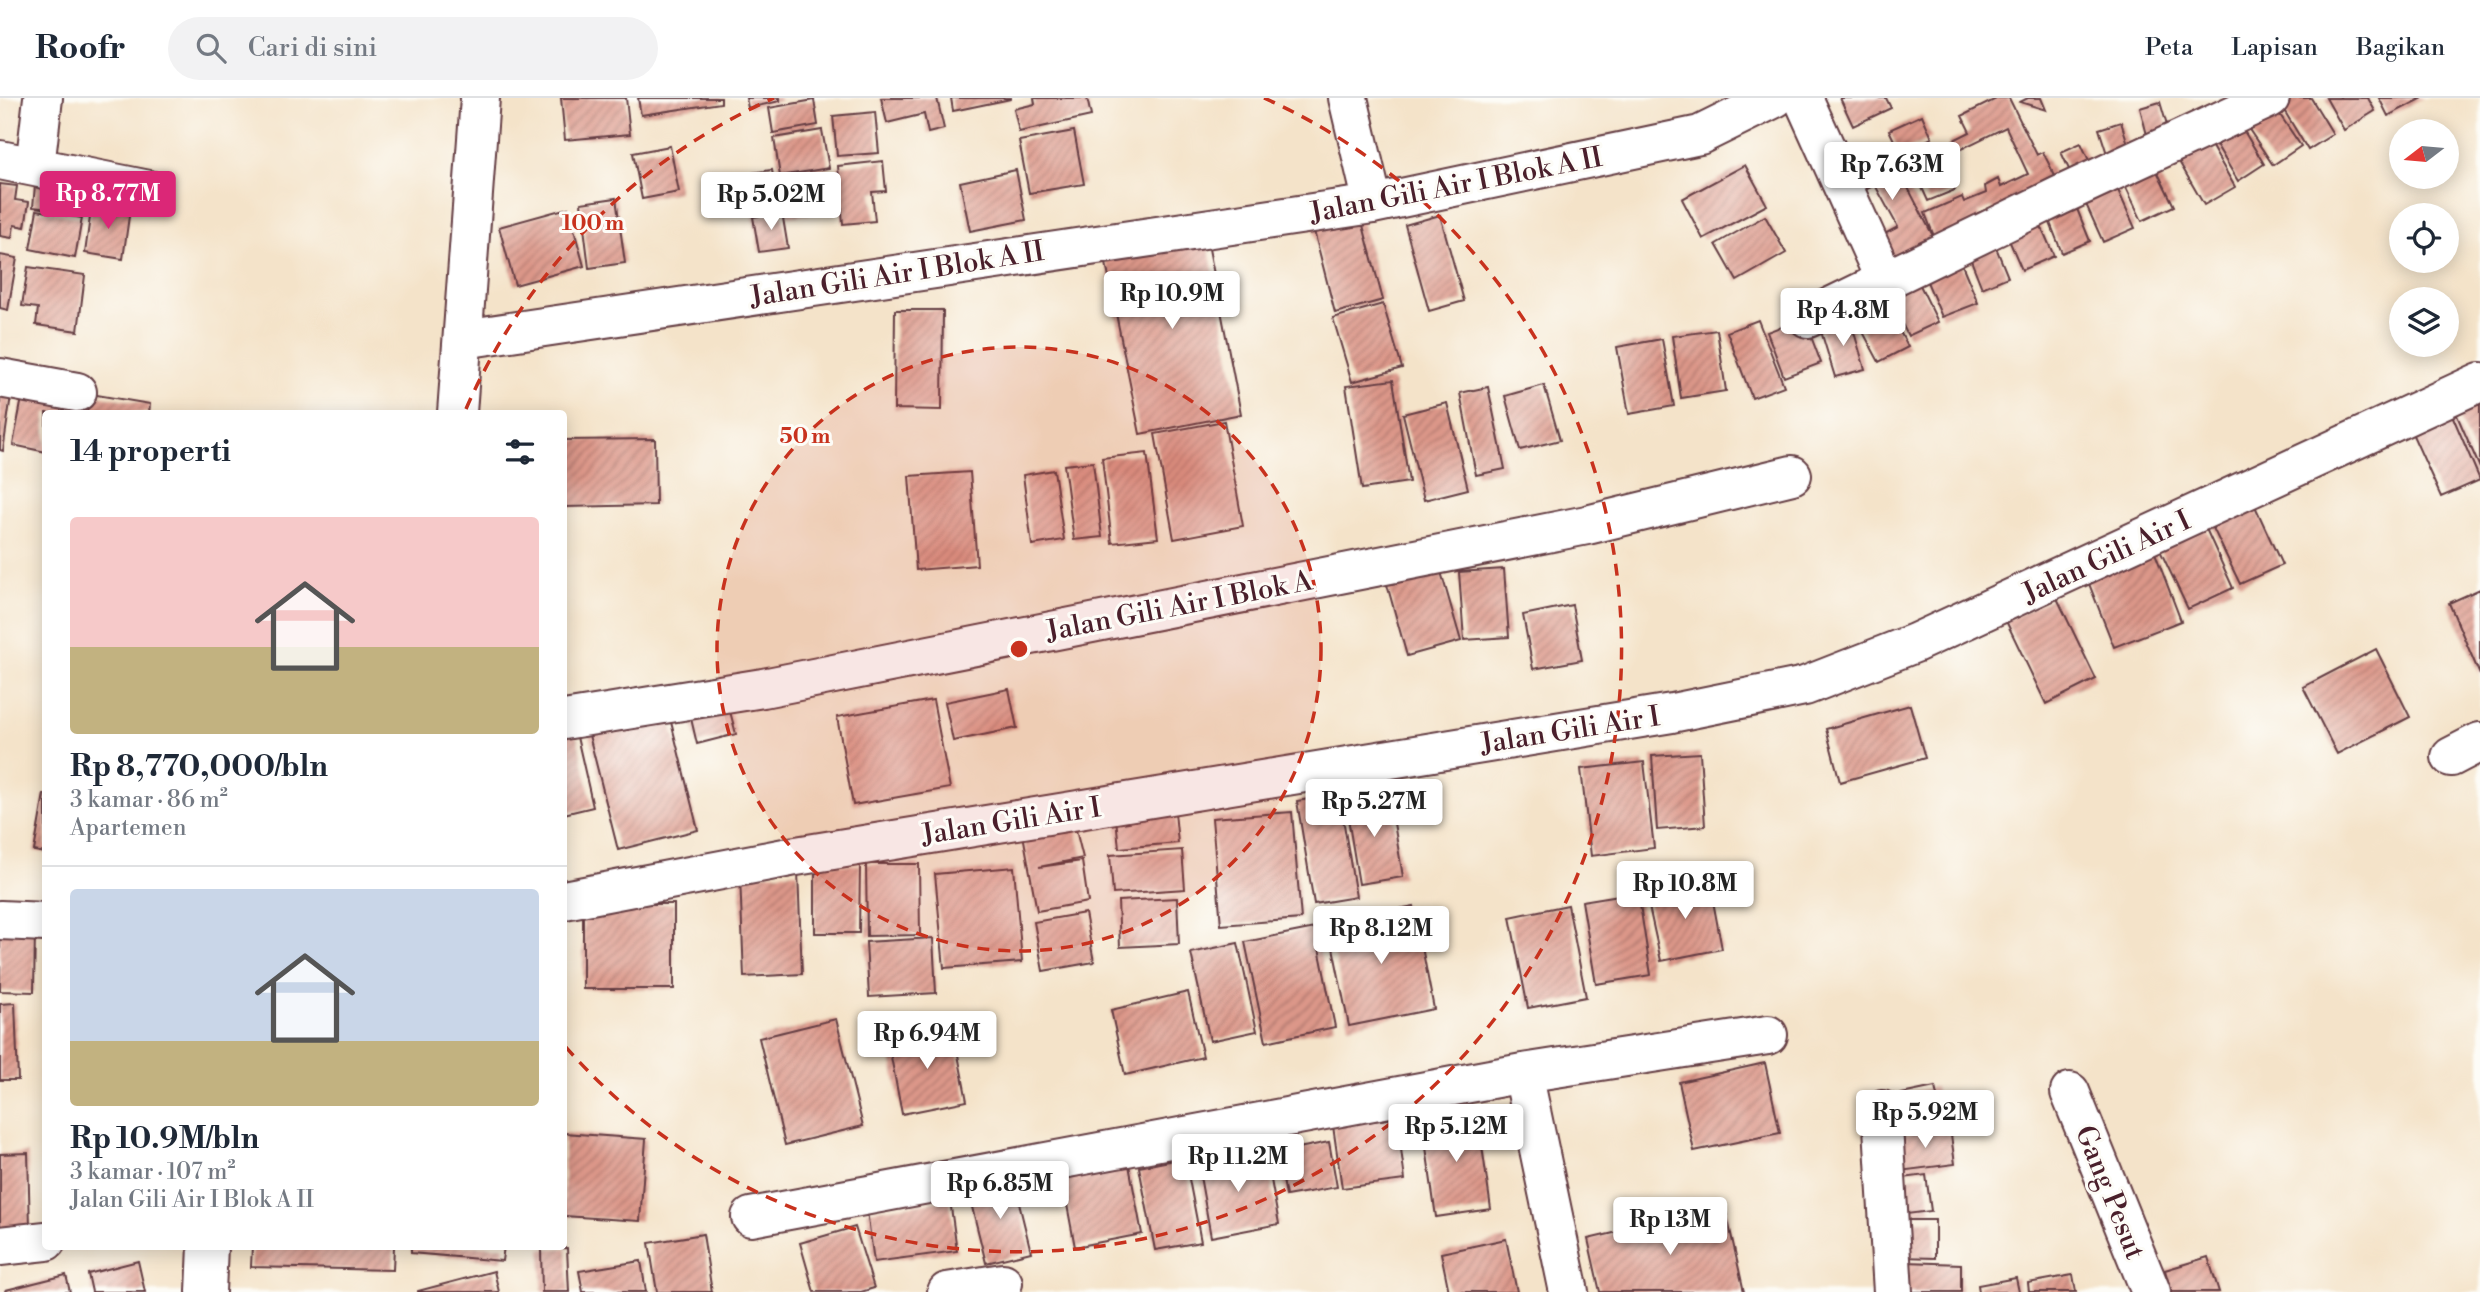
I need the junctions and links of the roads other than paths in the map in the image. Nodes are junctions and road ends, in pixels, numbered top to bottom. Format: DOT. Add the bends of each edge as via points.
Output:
graph roads {
  1 [pos="44,98"];
  2 [pos="480,98"];
  3 [pos="1348,98"];
  4 [pos="1775,98"];
  5 [pos="1804,98"];
  6 [pos="2270,98"];
  7 [pos="17,163"];
  8 [pos="149,190"];
  9 [pos="1373,204"];
  10 [pos="1886,282"];
  11 [pos="1808,318"];
  12 [pos="463,339"];
  13 [pos="0,378"];
  14 [pos="2480,382"];
  15 [pos="77,392"];
  16 [pos="457,410"];
  17 [pos="1792,475"];
  18 [pos="567,720"];
  19 [pos="567,899"];
  20 [pos="0,920"];
  21 [pos="42,922"];
  22 [pos="1768,1035"];
  23 [pos="1523,1073"];
  24 [pos="2070,1092"];
  25 [pos="1882,1110"];
  26 [pos="751,1217"];
  27 [pos="42,1241"];
  28 [pos="0,1246"];
  29 [pos="208,1250"];
  30 [pos="1003,1283"];
  31 [pos="206,1292"];
  32 [pos="947,1292"];
  33 [pos="1569,1292"];
  34 [pos="1894,1292"];
  35 [pos="2151,1292"];
  1 -- 7 [label="street"];
  2 -- 12 [label="street"];
  3 -- 9 [label="street"];
  4 -- 9 [label="street, Jalan Gili Air I Blok A II" via="1700,135"];
  5 -- 10 [label="street"];
  6 -- 10 [label="street" via="2059,195"];
  7 -- 8 [label="street"];
  9 -- 12 [label="street, Jalan Gili Air I Blok A II"];
  10 -- 11 [label="street"];
  12 -- 16 [label="street"];
  13 -- 15 [label="street"];
  14 -- 19 [label="street, Jalan Gili Air I" via="1952,626 1805,686 1672,713 790,857"];
  17 -- 18 [label="street, Jalan Gili Air I Blok A" via="1587,525 763,688"];
  20 -- 21 [label="street"];
  22 -- 23 [label="street"];
  23 -- 26 [label="street"];
  23 -- 33 [label="street"];
  24 -- 35 [label="street, Gang Pesut"];
  25 -- 34 [label="street"];
  27 -- 28 [label="street"];
  29 -- 31 [label="street"];
  30 -- 32 [label="street"];
}
